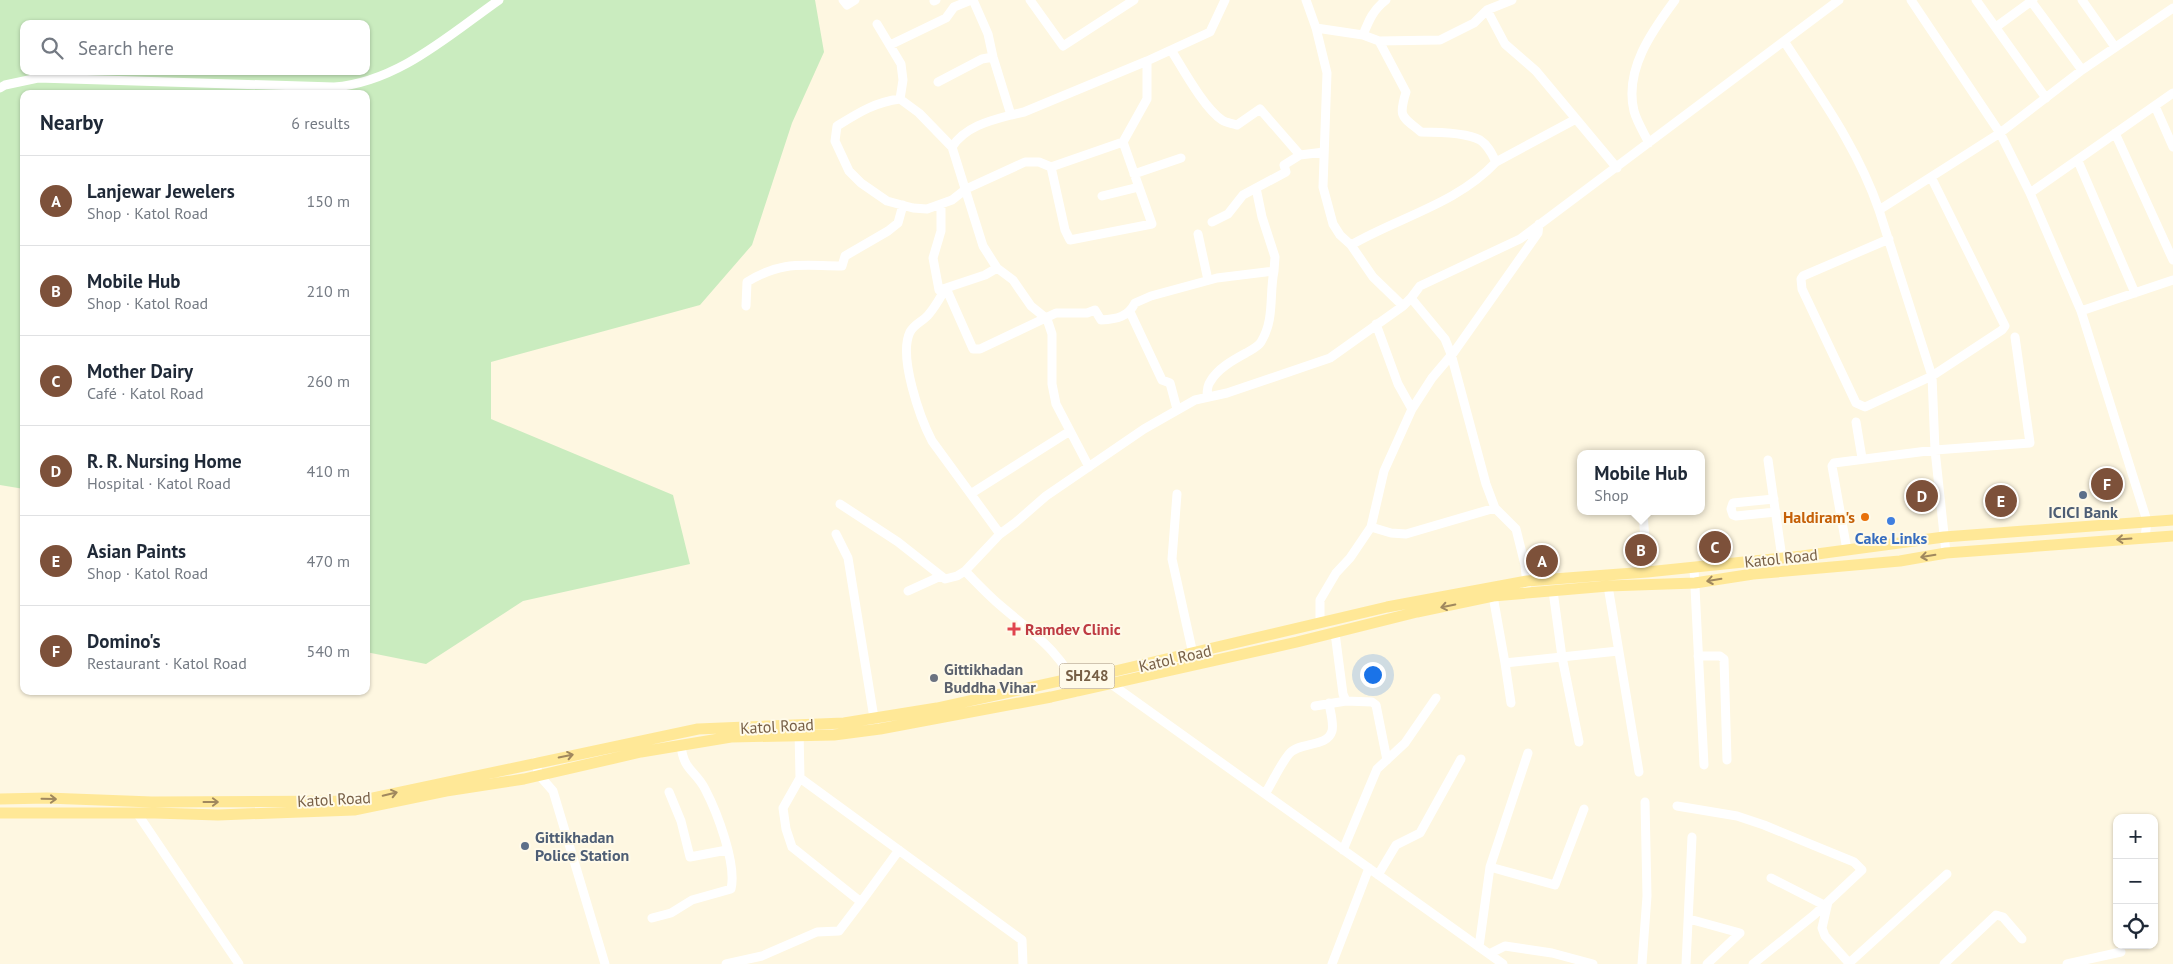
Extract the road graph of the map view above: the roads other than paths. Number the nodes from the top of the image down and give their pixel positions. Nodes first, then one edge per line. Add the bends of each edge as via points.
1 (499, 0) edge
2 (843, 0) edge
3 (855, 0) edge
4 (972, 0) edge
5 (1030, 0) edge
6 (1134, 0) edge
7 (1225, 0) edge
8 (1306, 0) edge
9 (1386, 0) edge
10 (1512, 0) edge
11 (1675, 0) edge
12 (1838, 0) edge
13 (1911, 0) edge
14 (1976, 0) edge
15 (2082, 0) edge
16 (2032, 1) edge
17 (952, 4) edge
18 (2173, 8) edge
19 (1487, 10) junction
20 (877, 24) dead end
21 (1996, 27) junction
22 (1316, 28) junction
23 (1363, 35) junction
24 (1379, 41) junction
25 (1784, 41) junction
26 (890, 45) junction
27 (2115, 47) junction
28 (1171, 50) junction
29 (993, 57) junction
30 (1148, 61) junction
31 (2082, 70) junction
32 (938, 82) dead end
33 (0, 88) edge
34 (2173, 93) edge
35 (2046, 98) junction
36 (900, 99) junction
37 (2155, 106) junction
38 (1011, 115) junction
39 (1576, 119) junction
40 (2115, 133) junction
41 (2000, 134) junction
42 (1123, 142) junction
43 (1649, 142) junction
44 (952, 147) junction
45 (2173, 147) edge
46 (1324, 152) junction
47 (1300, 155) junction
48 (1181, 158) dead end
49 (2078, 161) junction
50 (1496, 162) junction
51 (1051, 167) junction
52 (1617, 168) junction
53 (1134, 174) junction
54 (1931, 177) junction
55 (1139, 187) junction
56 (1256, 188) junction
57 (966, 189) junction
58 (2030, 193) junction
59 (1102, 196) dead end
60 (941, 204) junction
61 (904, 205) junction
62 (1879, 210) junction
63 (1212, 222) dead end
64 (1539, 224) junction
65 (1198, 234) dead end
66 (1889, 239) junction
67 (1351, 245) junction
68 (2173, 260) edge
69 (997, 268) junction
70 (1274, 271) junction
71 (1208, 280) junction
72 (2173, 280) edge
73 (946, 288) junction
74 (2135, 293) junction
75 (1411, 298) junction
76 (746, 306) dead end
77 (1403, 306) junction
78 (2081, 311) junction
79 (1130, 312) junction
80 (1047, 319) junction
81 (1376, 324) junction
82 (2015, 337) dead end
83 (1451, 354) junction
84 (1932, 376) junction
85 (1207, 397) junction
86 (1178, 409) junction
87 (1412, 409) junction
88 (1856, 422) dead end
89 (1070, 432) junction
90 (1935, 450) junction
91 (1862, 458) junction
92 (1768, 460) dead end
93 (1089, 468) junction
94 (972, 493) junction
95 (1177, 494) dead end
96 (1774, 499) junction
97 (840, 504) dead end
98 (1495, 508) junction
99 (1776, 512) junction
100 (1642, 515) edge
101 (2173, 520) edge
102 (2147, 521) junction
103 (1371, 527) junction
104 (836, 534) dead end
105 (1000, 534) junction
106 (2173, 536) edge
107 (1944, 538) junction
108 (2145, 538) junction
109 (1847, 550) junction
110 (1946, 554) junction
111 (1782, 558) junction
112 (1694, 568) junction
113 (965, 571) junction
114 (1647, 572) junction
115 (941, 576) junction
116 (1527, 582) junction
117 (1695, 583) junction
118 (1608, 586) junction
119 (908, 591) dead end
120 (1553, 591) junction
121 (1527, 594) junction
122 (1493, 596) junction
123 (1320, 622) junction
124 (1329, 634) junction
125 (1618, 651) junction
126 (1193, 654) junction
127 (1698, 656) junction
128 (1562, 657) junction
129 (1505, 663) junction
130 (1098, 675) junction
131 (1073, 678) junction
132 (1111, 684) junction
133 (1077, 692) junction
134 (1436, 698) dead end
135 (1346, 701) junction
136 (1511, 703) dead end
137 (1329, 704) junction
138 (1315, 706) dead end
139 (874, 718) junction
140 (799, 730) junction
141 (1579, 742) dead end
142 (681, 746) junction
143 (1528, 753) dead end
144 (1461, 759) dead end
145 (1387, 760) junction
146 (1727, 760) dead end
147 (535, 762) junction
148 (1704, 765) dead end
149 (1638, 772) dead end
150 (539, 775) junction
151 (800, 778) junction
152 (669, 792) dead end
153 (1265, 794) junction
154 (0, 799) edge
155 (1644, 802) dead end
156 (1677, 806) dead end
157 (1584, 809) dead end
158 (0, 813) edge
159 (137, 813) junction
160 (1692, 838) dead end
161 (727, 850) junction
162 (899, 850) junction
163 (1343, 850) junction
164 (1490, 867) junction
165 (1370, 868) junction
166 (1947, 874) dead end
167 (1378, 875) junction
168 (1772, 878) dead end
169 (861, 902) junction
170 (1826, 903) junction
171 (652, 918) dead end
172 (1689, 919) junction
173 (2022, 939) dead end
174 (1479, 947) junction
175 (2120, 952) dead end
176 (1489, 954) junction
177 (239, 964) edge
178 (605, 964) edge
179 (726, 964) edge
180 (1023, 964) edge
181 (1332, 964) edge
182 (1503, 964) edge
183 (1593, 964) edge
184 (1642, 964) edge
185 (1686, 964) edge
186 (1707, 964) edge
187 (1753, 964) edge
188 (1849, 964) edge
189 (1944, 964) edge
190 (2067, 964) edge

1 - 33 street via 403,66 354,85 38,78
2 - 3 street via 847,5
4 - 17 street
4 - 29 street via 988,34
5 - 6 street via 1063,46
7 - 28 street via 1210,32
8 - 22 street
9 - 23 street via 1370,16
10 - 19 street
11 - 43 street via 1650,35 1633,77 1634,111
12 - 25 street
13 - 41 street
14 - 21 street
15 - 27 street
16 - 21 street
16 - 31 street
17 - 26 street via 946,18
18 - 27 street
19 - 24 street via 1474,23 1440,40
19 - 39 street via 1505,44 1536,71
20 - 26 street
21 - 35 street
22 - 23 street
22 - 46 street via 1327,73
23 - 24 street
24 - 50 street via 1406,92 1401,108 1403,117 1421,132 1443,131 1479,140
25 - 43 street
25 - 62 street via 1856,154
26 - 36 street via 901,64 904,80
27 - 31 street
28 - 30 street
28 - 47 street via 1193,85 1224,122 1237,124 1260,109
29 - 32 street via 982,59
29 - 38 street
30 - 38 street
30 - 42 street via 1147,99
31 - 35 street
34 - 37 street
35 - 41 street
36 - 44 street via 919,113
36 - 61 street via 882,101 837,126 835,141 849,171 861,183 888,201
37 - 40 street
37 - 45 street
38 - 44 street via 972,128
39 - 50 street
39 - 52 street
40 - 49 street
40 - 68 street
41 - 54 street
41 - 58 street
42 - 51 street
42 - 53 street
43 - 52 street
44 - 57 street
46 - 47 street
46 - 67 street via 1323,187 1333,224
47 - 56 street via 1284,165 1286,172
48 - 53 street
49 - 58 street
49 - 74 street
50 - 67 street via 1465,190 1380,228
51 - 55 street via 1070,240 1152,224
51 - 57 street via 1025,162
52 - 64 street
53 - 55 street
54 - 62 street
54 - 84 street via 2005,326
55 - 59 street
56 - 63 street via 1243,194 1228,214
56 - 70 street via 1275,257
57 - 60 street via 960,196
57 - 69 street via 983,246
58 - 78 street
60 - 61 street via 927,209
60 - 73 street via 941,231 932,258 939,290
61 - 76 street via 898,223 845,256 842,266 782,266 747,282
62 - 66 street
64 - 75 street via 1520,239 1420,286
64 - 83 street via 1538,233
65 - 71 street
66 - 84 street
66 - 84 street via 1803,276 1800,283 1856,403 1865,407
67 - 77 street via 1373,277
69 - 73 street
69 - 80 street via 1014,280 1031,306
70 - 71 street
70 - 85 street via 1270,293 1271,317 1260,344 1219,372 1209,383
71 - 79 street via 1151,296 1135,303
72 - 74 street
73 - 80 street via 973,349 980,349
73 - 94 street via 928,315 910,332 906,364 925,428 966,490
74 - 78 street
75 - 77 street
75 - 83 street via 1445,339
77 - 81 street
78 - 102 street
79 - 80 street via 1107,320 1101,320 1094,310 1056,313
79 - 86 street via 1162,380 1170,382
80 - 89 street via 1052,334 1052,384 1056,404
81 - 85 street via 1330,358
81 - 87 street via 1398,384
82 - 90 street via 2030,443
83 - 87 street
83 - 98 street
84 - 90 street
85 - 86 street
86 - 93 street
87 - 103 street via 1384,471
88 - 91 street
89 - 93 street
89 - 94 street
90 - 91 street
90 - 107 street
91 - 109 street via 1832,466
92 - 96 street
93 - 105 street via 1046,496
94 - 105 street
95 - 126 street via 1172,558
96 - 99 street
96 - 99 street via 1733,503 1730,510 1736,516
97 - 115 street via 898,542
98 - 103 street via 1406,534
98 - 116 street via 1516,529
99 - 111 street
100 - 114 street
101 - 102 main road, Katol Road / SH248
102 - 107 main road, Katol Road / SH248
102 - 108 street
103 - 123 street via 1326,587 1320,600
104 - 139 street via 848,558
105 - 113 street
106 - 108 main road, Katol Road / SH248
107 - 109 main road, Katol Road / SH248
107 - 110 street
108 -> 110 main road, Katol Road / SH248
109 - 111 main road, Katol Road / SH248
110 -> 117 main road, Katol Road / SH248
111 - 112 main road, Katol Road / SH248
112 - 114 main road, Katol Road / SH248
112 - 117 street
113 - 115 street via 945,579
113 - 131 street via 1037,636 1064,663
114 - 116 main road, Katol Road / SH248
115 - 119 street
116 - 121 street
116 - 123 main road, Katol Road / SH248
117 - 118 main road, Katol Road / SH248
117 - 127 street
118 - 120 main road, Katol Road / SH248
118 - 125 street
120 - 121 main road, Katol Road / SH248
120 - 128 street
121 - 122 main road, Katol Road / SH248
122 -> 124 main road, Katol Road / SH248
122 - 129 street
123 - 124 main road
123 - 126 main road, Katol Road / SH248
124 - 132 main road, Katol Road / SH248
124 - 135 street
125 - 128 street
125 - 149 street
126 - 130 main road, Katol Road / SH248
127 - 146 street via 1720,656 1724,659
127 - 148 street
128 - 129 street
128 - 141 street
129 - 136 street
130 - 131 main road, Katol Road / SH248
130 - 132 street
131 - 133 street
131 - 139 main road, Katol Road / SH248 via 937,708
132 - 133 main road, Katol Road / SH248
132 - 153 street
133 - 140 main road, Katol Road / SH248 via 880,729 834,735
134 - 145 street via 1405,743
135 - 137 street
135 - 145 street via 1376,705
137 - 138 street
137 - 153 street via 1333,729 1329,737 1289,753
139 - 140 main road, Katol Road / SH248
140 - 142 main road, Katol Road / SH248
147 -> 140 main road, Katol Road / SH248 via 698,729
140 - 151 street
142 - 150 main road, Katol Road / SH248
142 - 161 street via 683,760 704,787 721,826
143 - 164 street
144 - 167 street via 1420,833 1396,845
145 - 163 street via 1377,769
147 - 150 street
154 -> 147 main road, Katol Road / SH248 via 358,801
150 - 159 main road, Katol Road / SH248 via 446,790 354,810 218,815
150 - 178 street via 553,791
151 - 162 street
151 - 169 street via 783,808 792,847
152 - 161 street via 690,856
153 - 163 street
155 - 184 street via 1647,896
156 - 170 street via 1736,816 1854,862 1862,870
157 - 164 street via 1555,885
158 - 159 main road, Katol Road / SH248
159 - 177 street
160 - 172 street
161 - 171 street via 734,878 731,888 692,900 671,913
162 - 169 street
162 - 180 street via 1022,940
163 - 165 street
164 - 174 street
165 - 167 street
165 - 181 street
166 - 188 street
167 - 174 street
168 - 170 street
169 - 179 street via 839,931 817,932 762,956
170 - 187 street
170 - 188 street via 1822,928 1825,936
172 - 185 street
172 - 186 street via 1740,933
173 - 189 street via 2003,917 1996,915
174 - 176 street
175 - 190 street
176 - 182 street
176 - 183 street via 1506,946

